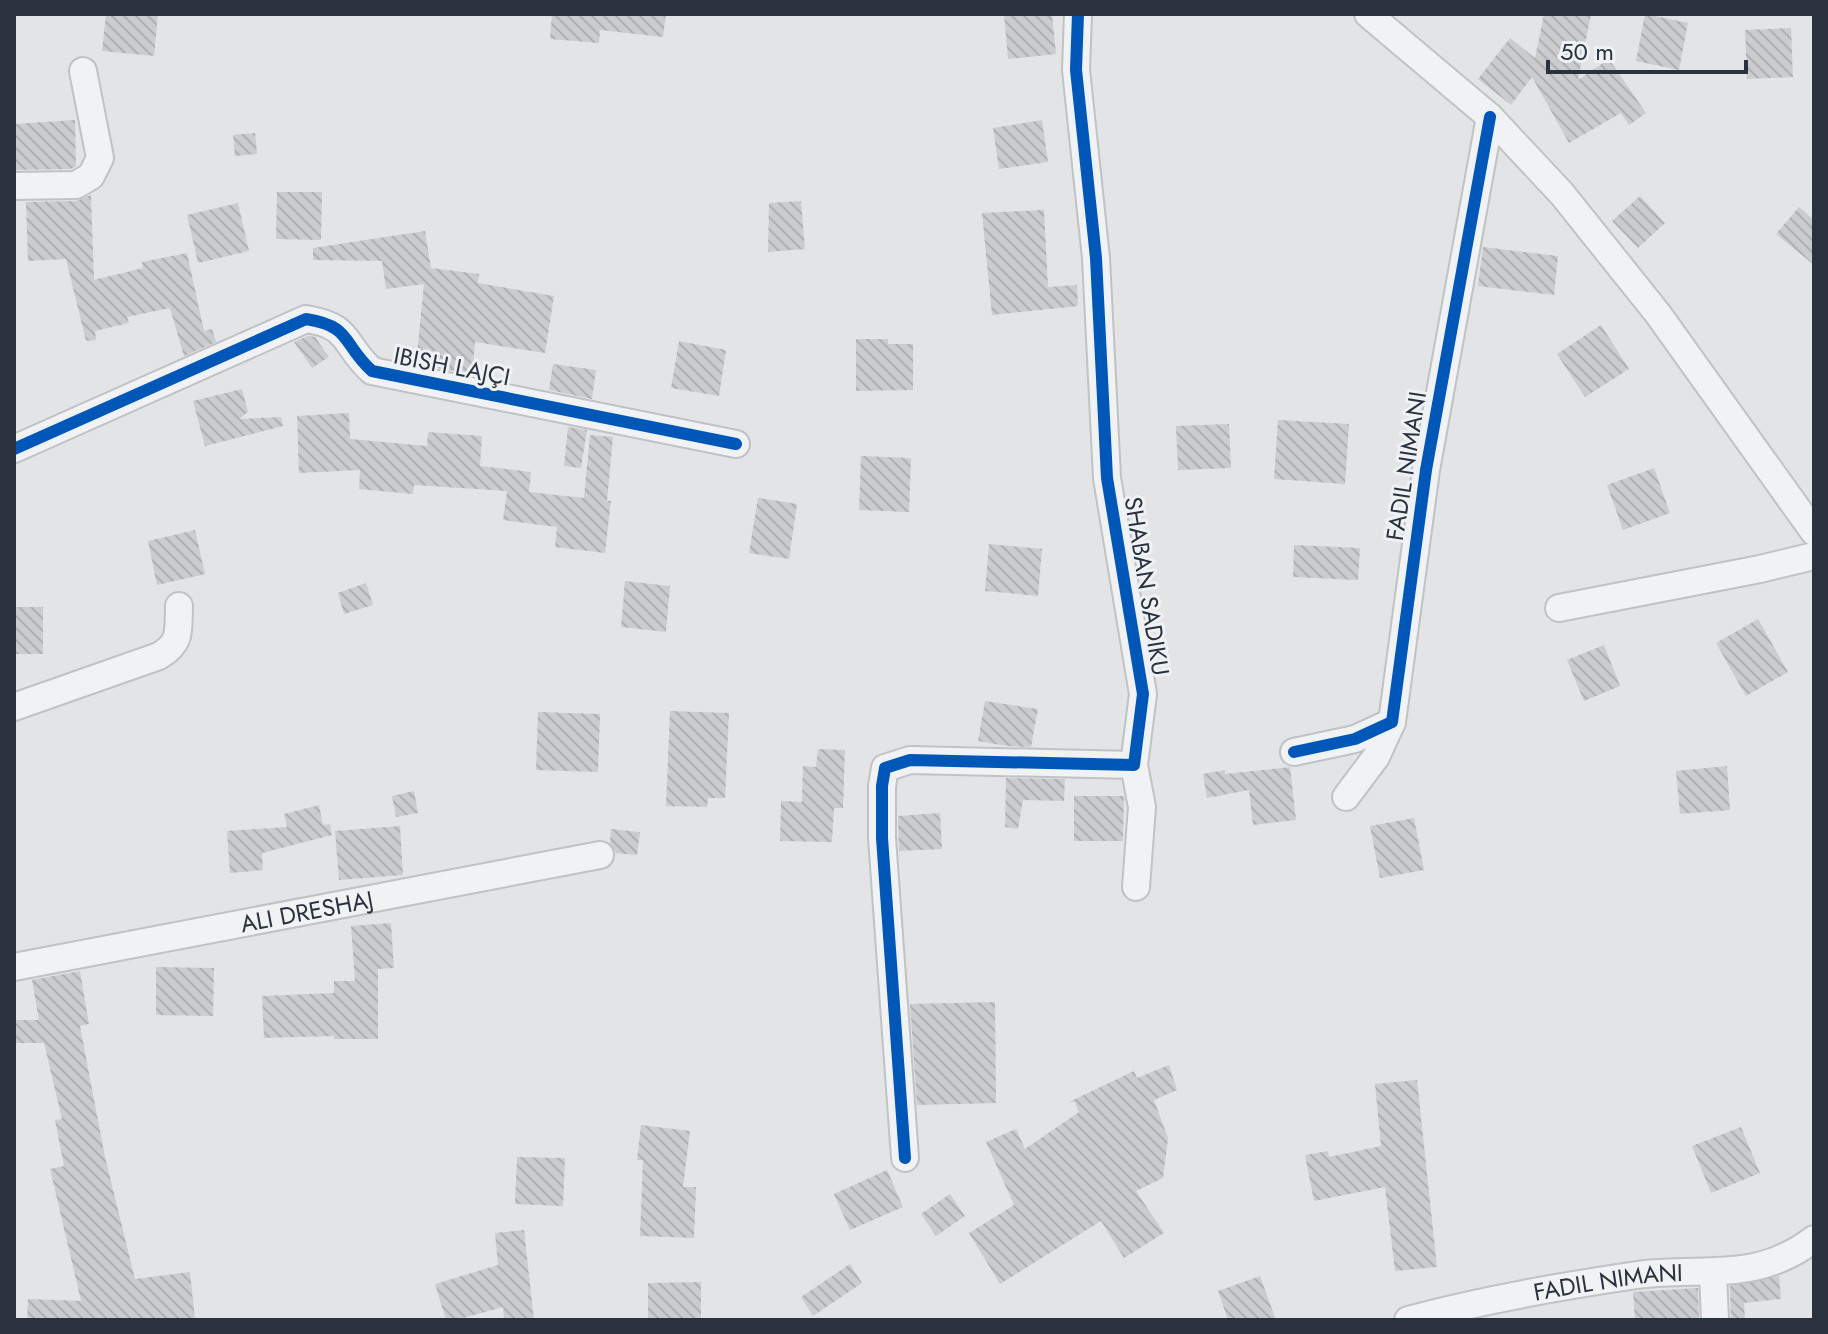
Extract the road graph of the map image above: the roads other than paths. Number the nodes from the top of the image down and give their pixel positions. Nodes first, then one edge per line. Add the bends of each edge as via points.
1 (1078, 14) edge
2 (1368, 14) edge
3 (83, 71) dead end
4 (1490, 117) junction
5 (14, 186) edge
6 (736, 444) dead end
7 (14, 449) edge
8 (1814, 532) edge
9 (1814, 556) edge
10 (179, 606) dead end
11 (1559, 608) dead end
12 (14, 707) edge
13 (1392, 722) junction
14 (1294, 752) dead end
15 (1134, 765) junction
16 (1346, 797) dead end
17 (600, 855) dead end
18 (1136, 887) dead end
19 (14, 967) edge
20 (905, 1158) dead end
21 (1814, 1239) edge
22 (1713, 1273) junction
23 (1509, 1309) edge
24 (1408, 1320) edge
25 (1715, 1320) edge

1 - 15 street, SHABAN SADIKU via 1076,70 1096,258 1107,478 1143,694
2 - 4 street
3 - 5 street via 100,158 91,176 76,185
4 - 8 street via 1562,194 1658,314
4 - 13 street, FADIL NIMANI via 1426,470
6 - 7 street, IBISH LAJÇI via 372,371 343,332 306,319
9 - 11 street
10 - 12 street via 178,636 159,656
13 - 14 street via 1355,739
13 - 16 street, FADIL NIMANI via 1376,757
15 - 18 street, SHABAN SADIKU via 1142,807
15 - 20 street via 910,760 885,768 882,838
17 - 19 street, ALI DRESHAJ
21 - 22 street, FADIL NIMANI via 1793,1255 1763,1266
22 - 23 street, FADIL NIMANI via 1644,1274 1580,1283
22 - 25 street, FADIL NIMANI
23 - 24 street, FADIL NIMANI

